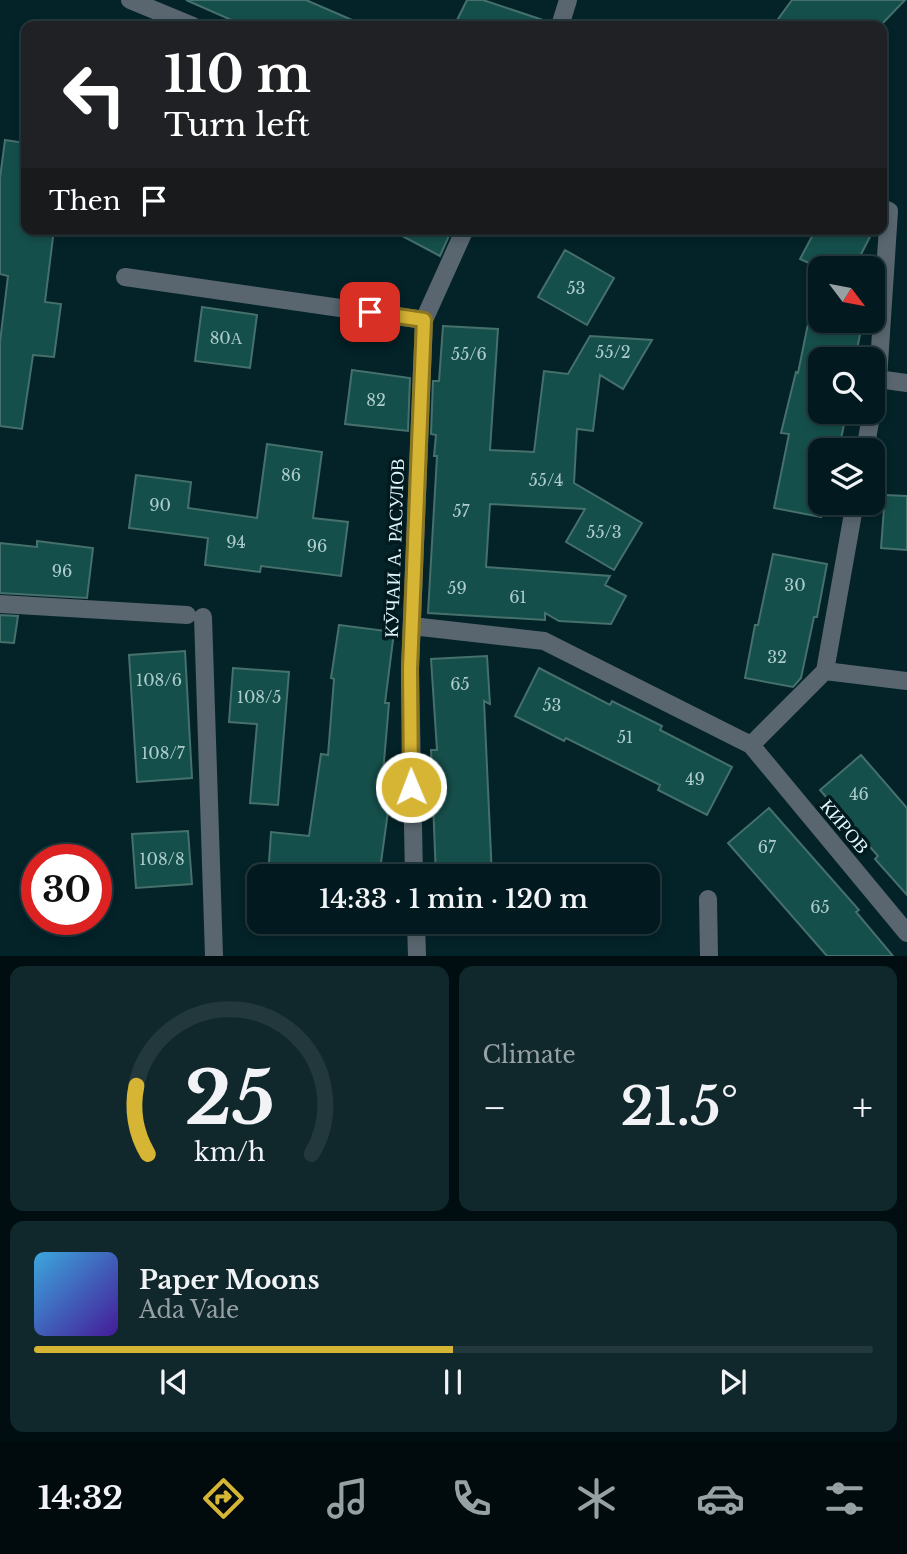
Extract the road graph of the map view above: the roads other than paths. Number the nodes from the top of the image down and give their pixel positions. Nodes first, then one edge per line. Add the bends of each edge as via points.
1 (130, 0) edge
2 (568, 0) edge
3 (181, 21) edge
4 (562, 21) edge
5 (887, 210) edge
6 (462, 235) edge
7 (125, 277) dead end
8 (424, 320) junction
9 (880, 347) edge
10 (885, 380) edge
11 (907, 383) edge
12 (853, 515) edge
13 (0, 604) edge
14 (412, 626) junction
15 (825, 671) junction
16 (907, 681) edge
17 (751, 746) junction
18 (414, 864) edge
19 (708, 900) dead end
20 (907, 933) edge
21 (416, 934) edge
22 (214, 956) edge
23 (417, 956) edge
24 (709, 956) edge

1 - 3 street
2 - 4 street
5 - 9 street
6 - 8 street, КӮЧАИ А. РАСУЛОВ
7 - 8 street
8 - 14 street, КӮЧАИ А. РАСУЛОВ
10 - 11 street
12 - 15 street
13 - 22 street via 195,616
14 - 17 street via 544,641
14 - 18 street, КӮЧАИ А. РАСУЛОВ
15 - 16 street
15 - 17 street
17 - 20 street, КИРОВ
19 - 24 street
21 - 23 street

